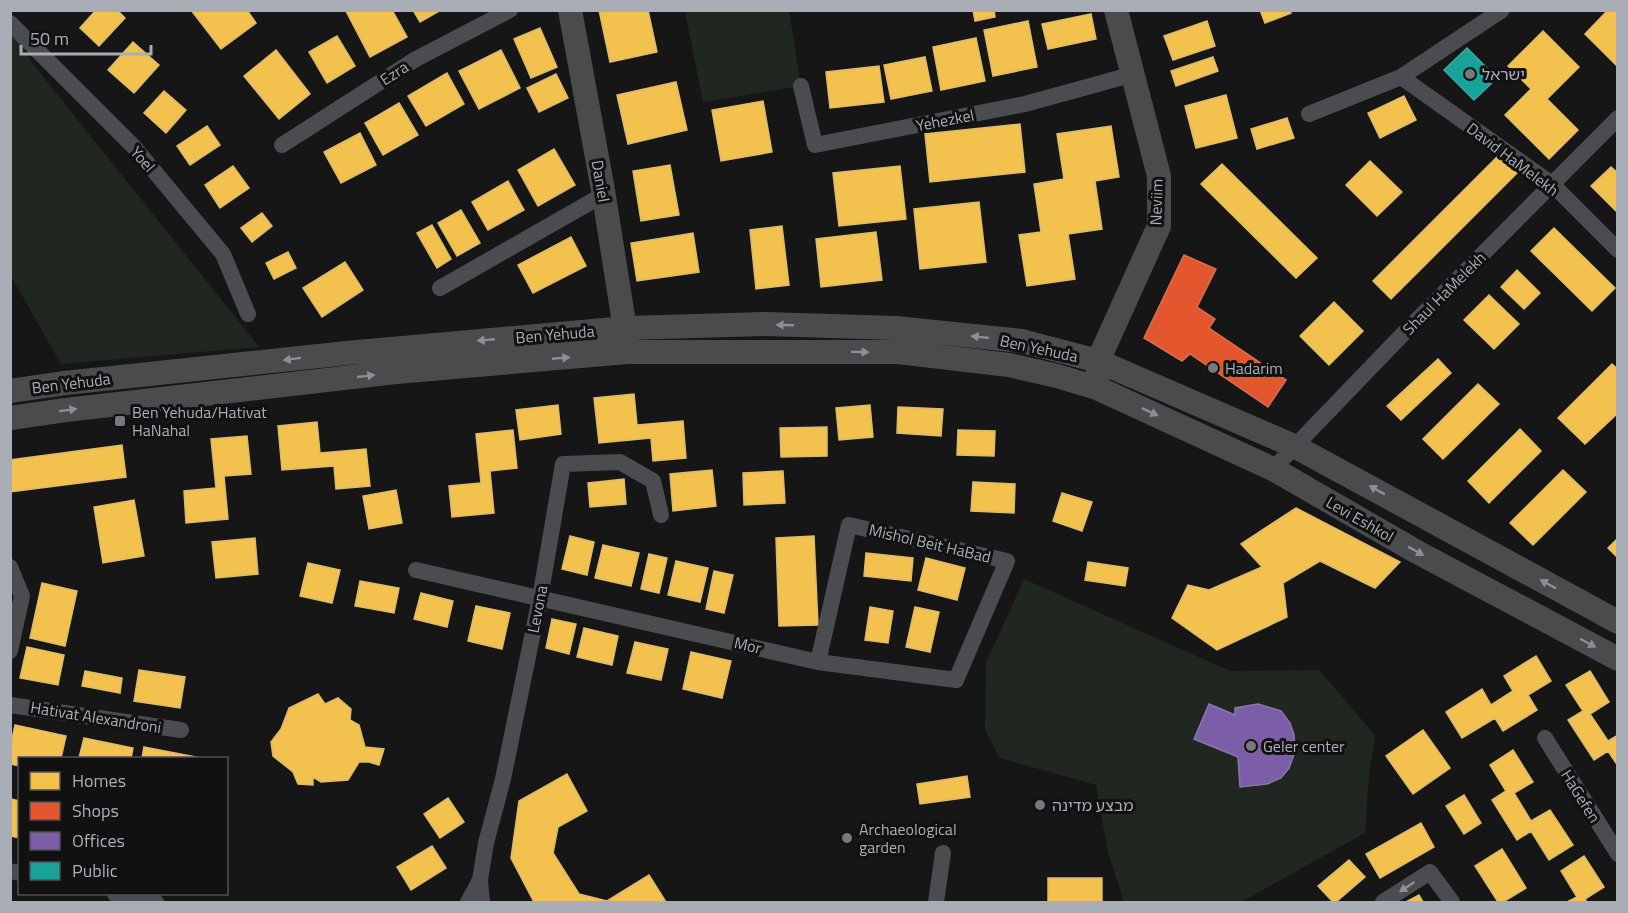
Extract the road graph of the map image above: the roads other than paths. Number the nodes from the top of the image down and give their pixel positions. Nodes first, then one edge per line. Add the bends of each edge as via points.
1 (510, 10) edge
2 (570, 10) edge
3 (1116, 10) edge
4 (1502, 10) edge
5 (10, 23) edge
6 (1134, 74) junction
7 (1401, 77) junction
8 (801, 86) dead end
9 (1309, 114) dead end
10 (1617, 118) edge
11 (282, 145) dead end
12 (1552, 184) junction
13 (603, 195) junction
14 (1617, 250) edge
15 (440, 288) dead end
16 (248, 315) dead end
17 (627, 340) junction
18 (1098, 361) junction
19 (1097, 388) junction
20 (10, 391) edge
21 (10, 418) edge
22 (1294, 446) junction
23 (1273, 469) junction
24 (661, 515) dead end
25 (1007, 561) joint
26 (10, 567) edge
27 (416, 570) dead end
28 (540, 598) junction
29 (1617, 622) edge
30 (10, 651) edge
31 (1617, 659) edge
32 (818, 662) junction
33 (10, 705) edge
34 (181, 730) dead end
35 (1545, 738) dead end
36 (943, 853) dead end
37 (1617, 854) edge
38 (480, 880) junction
39 (120, 895) edge
40 (156, 903) edge
41 (468, 903) edge
42 (482, 903) edge
43 (936, 903) edge
44 (1383, 903) edge
45 (1452, 903) edge

1 - 11 street, Ezra via 416,59
2 - 13 street, Daniel
3 - 6 street, Neviim
4 - 7 street
5 - 16 street, Yoel via 135,148 223,254
6 - 8 street, Yehezkel via 1025,104 815,145
6 - 18 street, Neviim via 1159,176 1159,226
7 - 9 street
7 - 12 street, David HaMelekh
10 - 12 street, Shaul HaMelekh
12 - 14 street, David HaMelekh
12 - 22 street, Shaul HaMelekh
13 - 15 street
13 - 17 street, Daniel
18 -> 17 street, Ben Yehuda via 1022,341 896,328 765,324
17 -> 19 street, Ben Yehuda via 898,352 1009,365
17 -> 20 street, Ben Yehuda via 347,353
21 -> 17 street, Ben Yehuda via 385,374
18 - 19 street, Neviim
18 - 22 street, Levi Eshkol
19 -> 23 street, Levi Eshkol
22 - 23 street, Shaul HaMelekh
29 -> 22 street, Levi Eshkol
23 -> 31 street, Levi Eshkol via 1417,552
24 - 28 street, Levona via 653,481 620,462 563,464
25 - 32 street, Mor via 956,680
25 - 32 street, Mishol Beit HaBad via 849,525
26 - 30 street via 22,596
27 - 28 street, Mor
28 - 32 street, Mor
28 - 38 street, Levona
33 - 34 street, Hativat Alexandroni
35 - 37 street, HaGefen
36 - 43 street
38 - 41 street, Levona
38 - 42 street, Levona
39 - 40 street
45 -> 44 street via 1430,872

